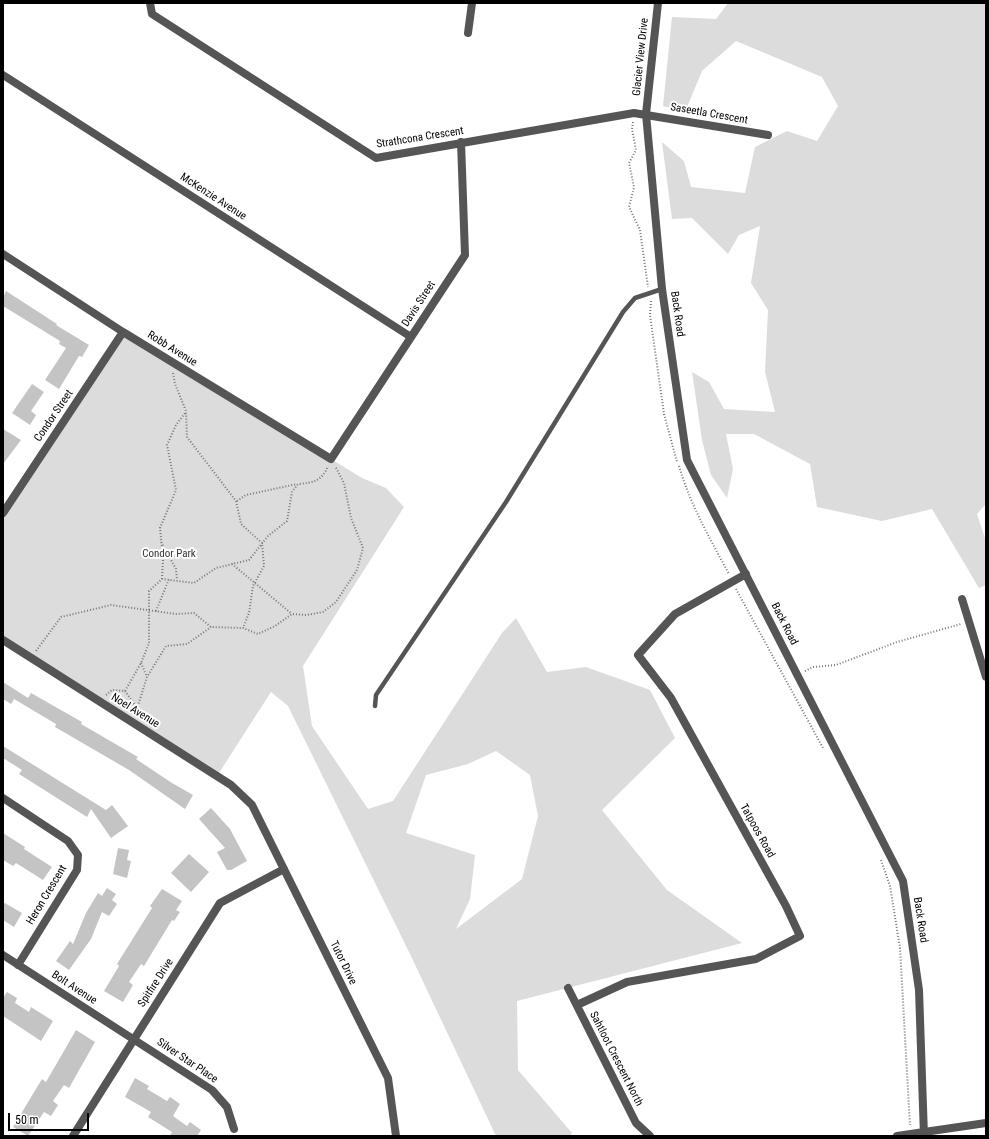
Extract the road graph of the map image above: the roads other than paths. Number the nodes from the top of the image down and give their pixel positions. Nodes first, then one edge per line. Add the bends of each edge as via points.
1 (150, 3) edge
2 (472, 3) edge
3 (658, 3) edge
4 (468, 33) dead end
5 (3, 75) edge
6 (646, 114) junction
7 (768, 135) dead end
8 (461, 142) junction
9 (3, 254) edge
10 (662, 289) junction
11 (123, 332) junction
12 (411, 337) junction
13 (331, 459) joint
14 (3, 512) edge
15 (746, 574) junction
16 (962, 599) dead end
17 (3, 640) edge
18 (986, 677) edge
19 (375, 706) dead end
20 (3, 798) edge
21 (252, 805) joint
22 (284, 869) junction
23 (3, 955) edge
24 (18, 964) junction
25 (568, 988) dead end
26 (576, 1005) junction
27 (133, 1039) junction
28 (986, 1123) edge
29 (234, 1128) dead end
30 (924, 1134) edge
31 (73, 1136) edge
32 (396, 1136) edge
33 (650, 1136) edge
34 (897, 1136) edge

1 - 8 street, Strathcona Crescent via 152,14 376,158
2 - 4 street
3 - 6 street, Glacier View Drive
5 - 12 street, McKenzie Avenue
6 - 7 street, Saseetla Crescent
6 - 8 street, Strathcona Crescent via 634,113
6 - 10 street, Back Road
8 - 12 street, Davis Street via 465,255
9 - 11 street, Robb Avenue
10 - 15 street, Back Road via 687,460
10 - 19 lane via 635,298 623,312 506,502 376,695
11 - 13 street, Robb Avenue
11 - 14 street, Condor Street
12 - 13 street, Davis Street
15 - 26 street, Tatpoos Road via 675,614 638,655 671,698 800,936 756,959 627,982
15 - 30 street, Back Road via 903,881 919,990
16 - 18 street
17 - 21 street, Noel Avenue via 232,785
20 - 24 street, Heron Crescent via 68,841 78,854 77,870
21 - 22 street, Tutor Drive
22 - 27 street, Spitfire Drive via 220,903
22 - 32 street, Tutor Drive via 388,1078
23 - 24 street, Bolt Avenue
24 - 27 street, Bolt Avenue
25 - 26 street, Sahtloot Crescent North
26 - 33 street, Sahtloot Crescent North via 636,1123
27 - 29 street, Silver Star Place via 212,1090 227,1107
27 - 31 street, Spitfire Drive
28 - 30 street
30 - 34 street

